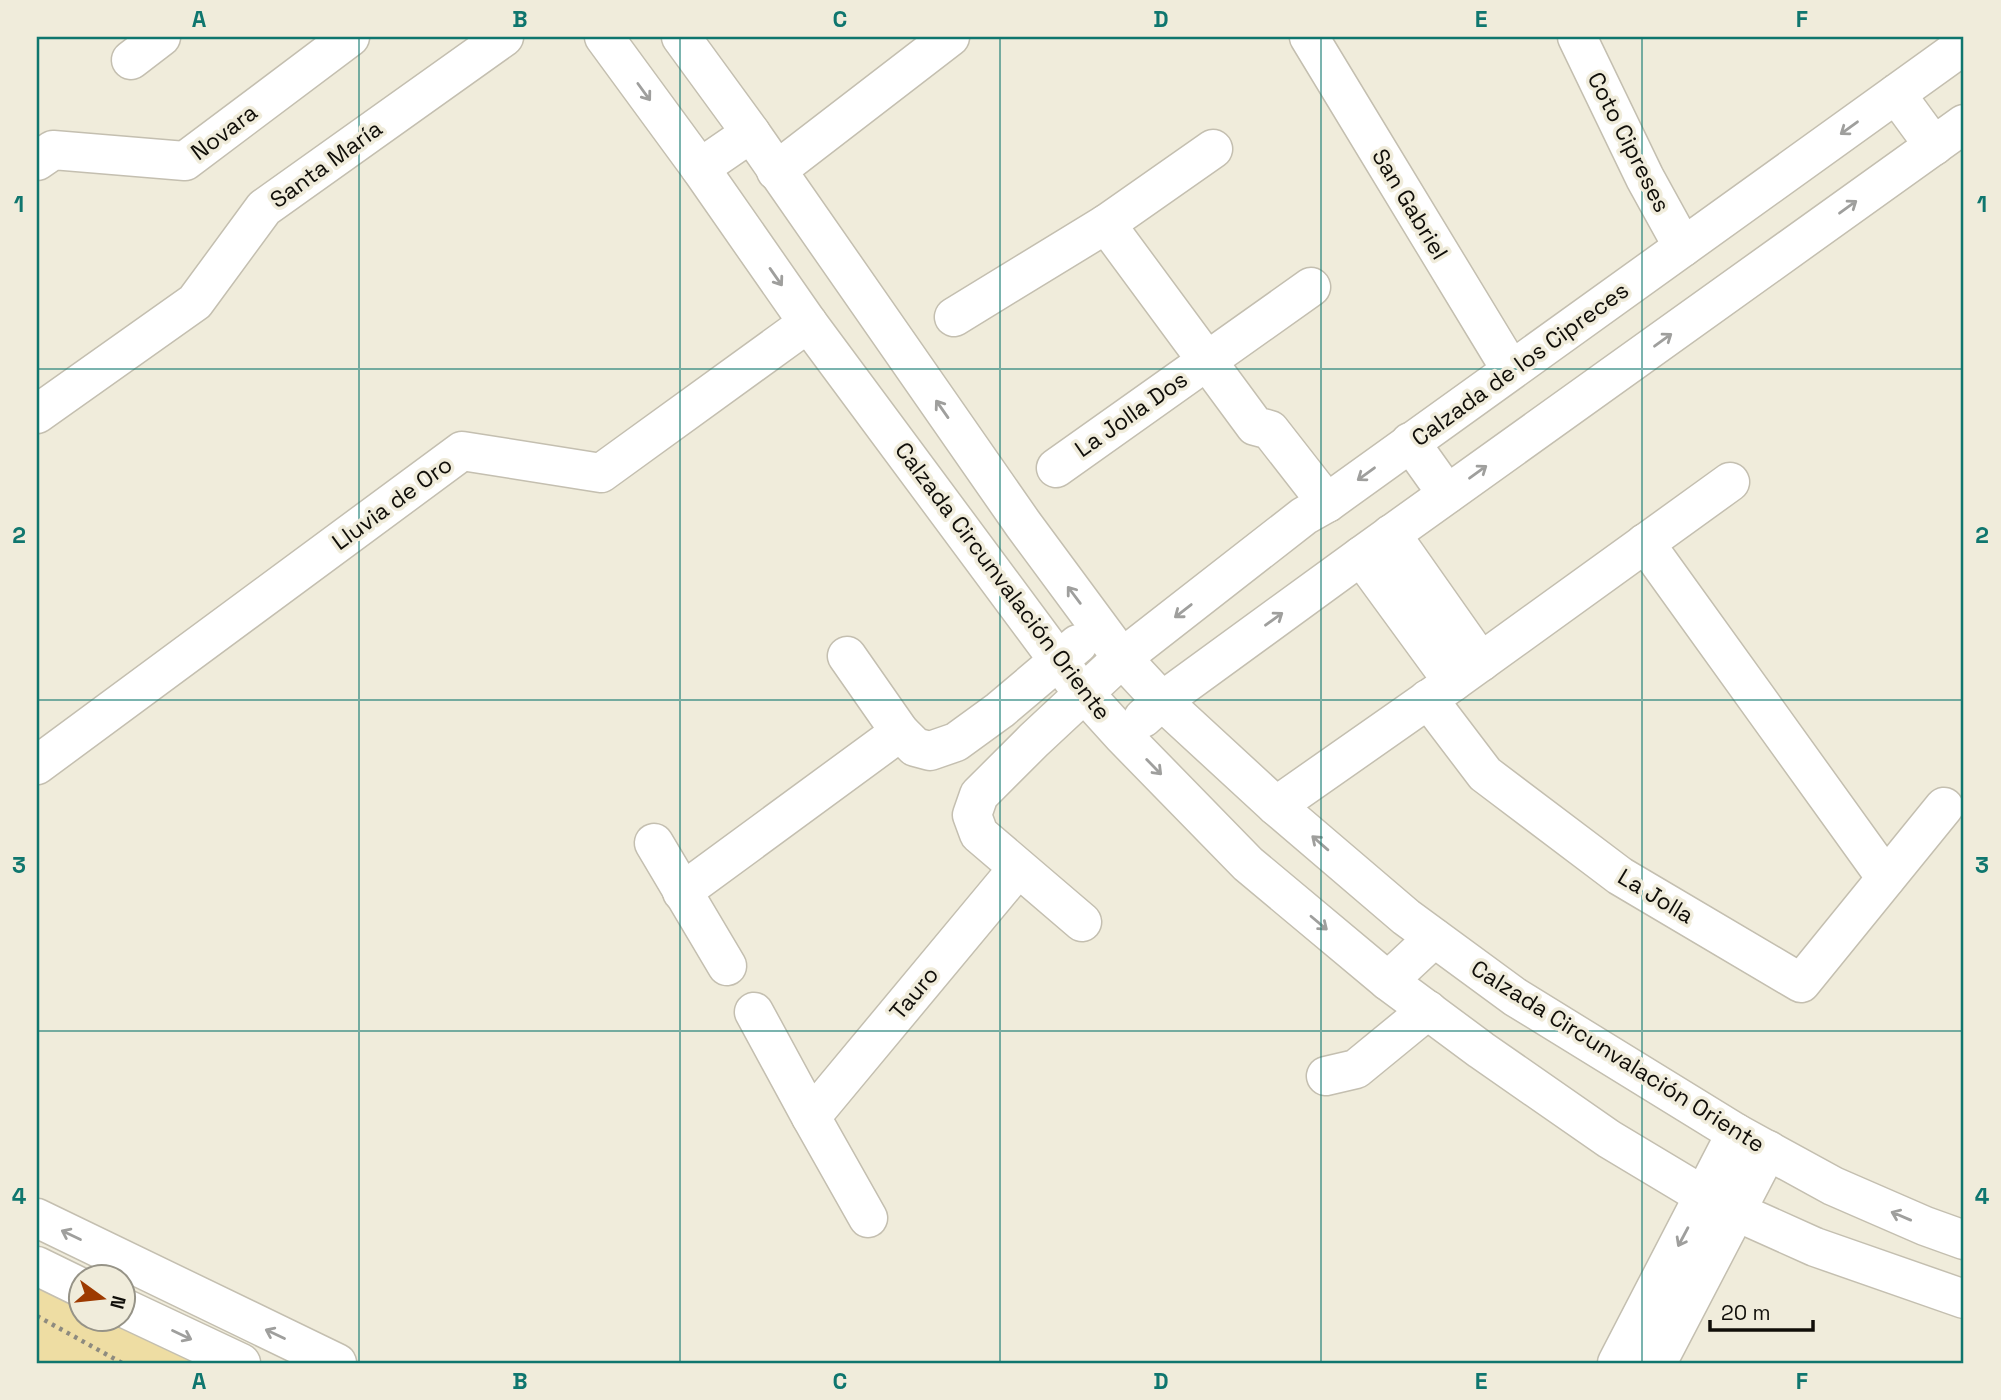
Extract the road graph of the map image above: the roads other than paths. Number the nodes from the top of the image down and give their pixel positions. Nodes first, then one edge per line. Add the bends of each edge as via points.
1 (161, 37) edge
2 (350, 37) edge
3 (504, 37) edge
4 (604, 37) edge
5 (681, 37) edge
6 (950, 37) edge
7 (1310, 37) edge
8 (1577, 37) edge
9 (1964, 45) edge
10 (131, 60) dead end
11 (1896, 94) junction
12 (751, 134) junction
13 (1949, 135) edge
14 (1213, 149) dead end
15 (37, 160) edge
16 (700, 168) junction
17 (776, 171) junction
18 (1106, 225) junction
19 (1683, 247) junction
20 (1311, 287) dead end
21 (954, 317) dead end
22 (808, 323) junction
23 (1206, 361) junction
24 (1511, 370) junction
25 (37, 414) edge
26 (1410, 442) junction
27 (1056, 468) dead end
28 (1730, 482) dead end
29 (1447, 494) junction
30 (1316, 509) junction
31 (1023, 524) junction
32 (1645, 543) junction
33 (1376, 545) junction
34 (982, 558) junction
35 (1099, 627) junction
36 (847, 656) dead end
37 (1122, 658) junction
38 (1058, 660) junction
39 (1454, 681) junction
40 (1084, 694) junction
41 (1162, 701) junction
42 (900, 732) junction
43 (1123, 736) junction
44 (37, 765) edge
45 (1276, 806) junction
46 (1944, 807) dead end
47 (654, 843) dead end
48 (1018, 868) junction
49 (1886, 878) junction
50 (682, 892) junction
51 (1082, 922) dead end
52 (1420, 927) junction
53 (1349, 948) junction
54 (727, 966) dead end
55 (1388, 981) junction
56 (1428, 1010) junction
57 (754, 1012) dead end
58 (1326, 1076) dead end
59 (811, 1117) junction
60 (1752, 1142) junction
61 (1720, 1204) junction
62 (37, 1218) edge
63 (868, 1218) dead end
64 (1964, 1240) edge
65 (37, 1266) edge
66 (66, 1280) edge
67 (1964, 1299) edge
68 (136, 1314) edge
69 (241, 1363) edge
70 (337, 1363) edge
71 (1617, 1363) edge
72 (1657, 1363) edge

1 - 10 street
2 - 15 street, Novara via 185,161 52,150
3 - 25 street, Santa María via 264,208 195,302
4 -> 16 street, Calzada Circunvalación Oriente
5 - 12 street, Calzada Circunvalación Oriente
6 - 17 street
7 - 24 street, San Gabriel
8 - 19 street, Coto Cipreses
9 - 11 street, Calzada de los Cipreces
11 - 13 street
11 -> 19 street, Calzada de los Cipreces
12 - 16 street
12 - 17 street, Calzada Circunvalación Oriente
29 -> 13 street
14 - 18 street
16 -> 22 street, Calzada Circunvalación Oriente
31 -> 17 street, Calzada Circunvalación Oriente
18 - 21 street
18 - 23 street, La Jolla Dos
19 - 24 street, Calzada de los Cipreces
20 - 23 street, La Jolla Dos
22 - 34 street, Calzada Circunvalación Oriente
22 - 44 street, Lluvia de Oro via 601,473 462,451
23 - 27 street, La Jolla Dos
23 - 30 street, La Jolla Dos via 1255,426 1270,430
24 - 26 street, Calzada de los Cipreces
26 - 29 street
26 -> 30 street, Calzada de los Cipreces
28 - 32 street
29 - 33 street
30 -> 37 street, Calzada de los Cipreces
31 - 34 street
35 -> 31 street, Calzada Circunvalación Oriente
32 - 39 street
32 - 49 street
33 - 39 street, La Jolla
41 -> 33 street
34 - 38 street, Calzada Circunvalación Oriente
35 - 37 street, Calzada Circunvalación Oriente
35 - 38 street
36 - 42 street
37 - 40 street, Calzada de los Cipreces
37 - 41 street, Calzada Circunvalación Oriente
38 - 40 street, Calzada Circunvalación Oriente
38 - 42 street via 956,742 930,751 915,747
39 - 45 street
39 - 49 street, La Jolla via 1486,774 1620,876 1801,983
40 - 43 street, Calzada Circunvalación Oriente
40 - 48 street via 979,795 972,815 979,834
41 - 43 street
41 - 45 street, Calzada Circunvalación Oriente
42 - 50 street
43 -> 53 street, Calzada Circunvalación Oriente via 1248,864
52 -> 45 street, Calzada Circunvalación Oriente
46 - 49 street, La Jolla
47 - 50 street
48 - 51 street
48 - 59 street, Tauro
50 - 54 street
52 - 53 street
52 - 55 street
52 - 60 street, Calzada Circunvalación Oriente via 1515,997
53 - 55 street, Calzada Circunvalación Oriente
55 - 56 street, Calzada Circunvalación Oriente
56 - 58 street via 1356,1069
56 - 61 street, Calzada Circunvalación Oriente via 1609,1139
57 - 59 street
59 - 63 street
60 - 61 street
64 -> 60 street, Calzada Circunvalación Oriente via 1833,1186
61 - 67 street, Calzada Circunvalación Oriente via 1815,1247
61 -> 71 street
61 - 72 street
70 -> 62 street
65 - 66 street
68 -> 69 street

